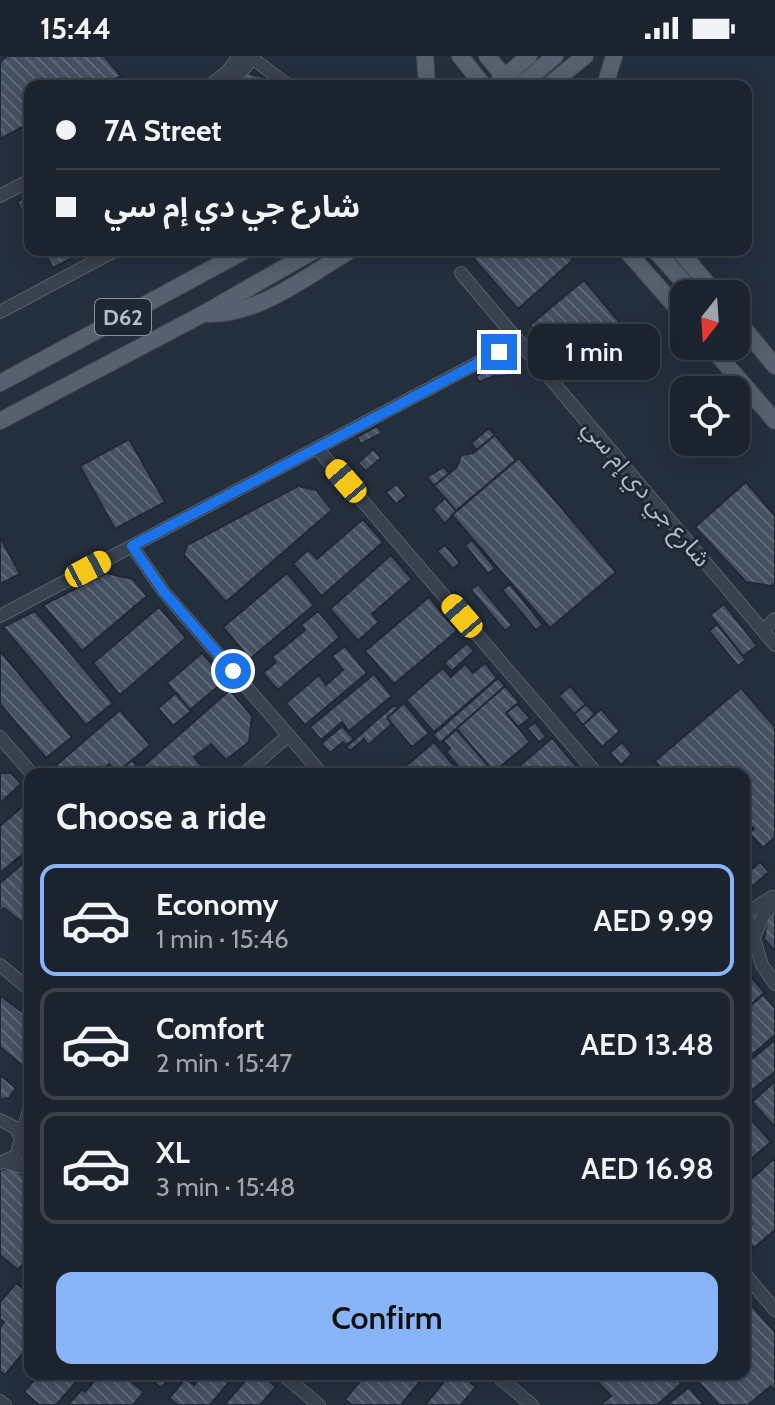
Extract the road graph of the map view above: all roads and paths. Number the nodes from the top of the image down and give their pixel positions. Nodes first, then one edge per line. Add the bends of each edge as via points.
1 (425, 56) edge
2 (460, 56) edge
3 (487, 56) edge
4 (555, 56) edge
5 (585, 56) edge
6 (614, 56) edge
7 (248, 57) edge
8 (525, 71) edge
9 (216, 80) edge
10 (281, 80) edge
11 (427, 80) edge
12 (479, 80) edge
13 (501, 80) edge
14 (555, 80) edge
15 (607, 80) edge
16 (24, 183) edge
17 (0, 196) edge
18 (105, 256) edge
19 (235, 256) edge
20 (304, 256) edge
21 (341, 256) edge
22 (631, 256) edge
23 (660, 256) edge
24 (684, 256) edge
25 (461, 273) dead end
26 (682, 280) edge
27 (704, 280) edge
28 (670, 300) edge
29 (0, 312) edge
30 (203, 314) junction
31 (750, 336) edge
32 (519, 341) junction
33 (750, 344) edge
34 (763, 352) junction
35 (722, 360) edge
36 (775, 366) edge
37 (0, 383) edge
38 (0, 421) edge
39 (775, 421) edge
40 (317, 448) junction
41 (132, 546) junction
42 (0, 616) edge
43 (775, 619) edge
44 (763, 630) junction
45 (775, 645) edge
46 (289, 735) junction
47 (0, 738) edge
48 (27, 768) edge
49 (251, 768) edge
50 (317, 768) edge
51 (592, 768) edge
52 (775, 895) edge
53 (775, 903) edge
54 (750, 911) edge
55 (750, 922) edge
56 (754, 937) junction
57 (750, 943) edge
58 (750, 964) edge
59 (0, 965) edge
60 (766, 973) junction
61 (775, 984) edge
62 (24, 985) edge
63 (24, 1108) edge
64 (0, 1120) edge
65 (24, 1130) edge
66 (21, 1142) junction
67 (24, 1148) edge
68 (2, 1163) edge
69 (24, 1168) edge
70 (750, 1280) edge
71 (775, 1310) edge
72 (289, 1380) edge
73 (502, 1380) edge
74 (319, 1405) edge
75 (532, 1405) edge

1 - 11 main road
2 - 12 main road
3 - 13 main road
4 - 8 main road
5 - 14 main road
6 - 15 main road
7 - 9 street
7 - 10 street
16 - 17 street
18 - 29 street
19 - 37 main road, D62
20 - 30 main road, D62
21 - 30 main road via 255,305
22 - 28 main road
23 - 26 main road
24 - 27 main road
25 - 32 street, شارع جي دي إم سي
30 - 38 main road, D62
31 - 34 main road
32 - 40 street
32 - 44 street, شارع جي دي إم سي
33 - 34 main road
34 - 36 main road
35 - 39 main road
40 - 41 street
40 - 51 street
41 - 42 street
41 - 46 street via 164,592
43 - 44 street
44 - 45 street, شارع جي دي إم سي
46 - 49 street
46 - 50 street
47 - 48 street
52 - 54 street
53 - 56 street
55 - 56 street
56 - 57 street
56 - 60 street
58 - 60 street
59 - 62 street
60 - 61 street
63 - 64 street
64 - 66 street via 16,1128
65 - 66 street
66 - 67 street
66 - 68 street via 16,1156
68 - 69 street
70 - 71 street
72 - 74 street
73 - 75 street

